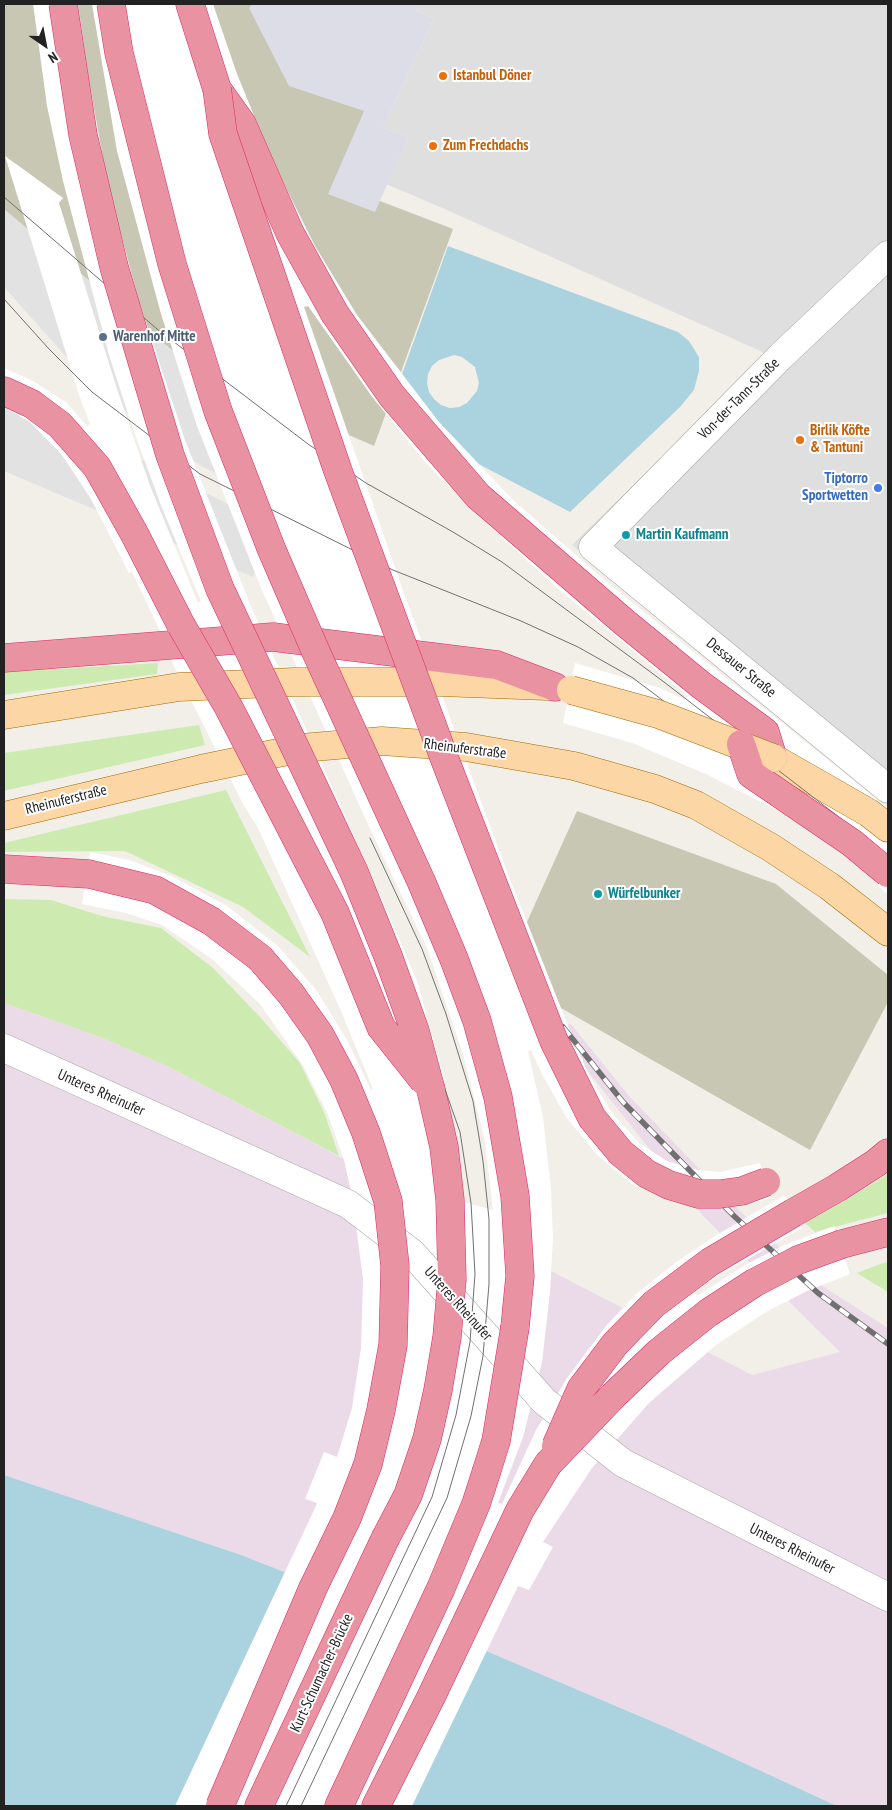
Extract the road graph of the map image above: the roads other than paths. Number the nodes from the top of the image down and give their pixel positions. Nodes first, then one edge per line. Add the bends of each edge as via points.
1 (63, 4) edge
2 (111, 4) edge
3 (190, 4) edge
4 (218, 90) junction
5 (888, 255) edge
6 (4, 391) edge
7 (593, 547) joint
8 (4, 658) edge
9 (563, 688) junction
10 (4, 715) edge
11 (741, 744) junction
12 (773, 758) junction
13 (888, 789) edge
14 (4, 816) edge
15 (888, 828) edge
16 (4, 869) edge
17 (888, 873) edge
18 (888, 932) edge
19 (4, 1048) edge
20 (431, 1090) junction
21 (888, 1153) edge
22 (766, 1182) dead end
23 (888, 1232) edge
24 (548, 1464) junction
25 (888, 1597) edge
26 (220, 1806) edge
27 (258, 1806) edge
28 (339, 1806) edge
29 (376, 1806) edge

1 - 20 highway, Kurt-Schumacher-Brücke, bridge via 83,135 112,258 170,455 220,589 354,872 415,1031
2 - 28 highway, bridge via 119,53 172,264 218,411 320,661 454,958 477,1021 498,1097 515,1196 520,1276 508,1378 491,1457 476,1504 441,1588
3 - 4 highway
4 - 12 highway via 242,124 290,233 335,314 392,396 478,496 624,622 765,732
4 - 22 highway, bridge via 223,134 338,471 554,1042 592,1118 621,1153 647,1174 669,1185 699,1194 720,1194 742,1191
5 - 7 street, Von-der-Tann-Straße via 781,356
6 - 20 highway, bridge via 32,404 60,425 98,467 336,914 381,1027
7 - 13 street, Dessauer Straße
8 - 9 highway via 274,637 497,665
9 - 10 main road via 440,682 218,686 179,688
9 - 11 main road, bridge via 658,714
11 - 12 main road, bridge
11 - 17 highway, bridge via 752,774 852,843
12 - 15 main road
14 - 18 main road, Rheinuferstraße via 163,777 302,748 382,741 466,746 574,766 655,789 696,805 770,847 829,886
16 - 26 highway, bridge via 89,874 155,890 212,921 260,958 320,1035 344,1080 366,1133 388,1201 395,1266 393,1345 368,1464
19 - 25 street, Unteres Rheinufer via 348,1204 412,1253 544,1400 624,1463
20 - 27 highway, Kurt-Schumacher-Brücke, bridge via 444,1147 450,1200 452,1279 447,1337 427,1440 408,1495
21 - 24 highway, bridge via 838,1188 710,1262 654,1304 615,1344 581,1389
23 - 24 highway, bridge via 798,1260 754,1283 708,1313 659,1352
24 - 29 highway via 520,1510

